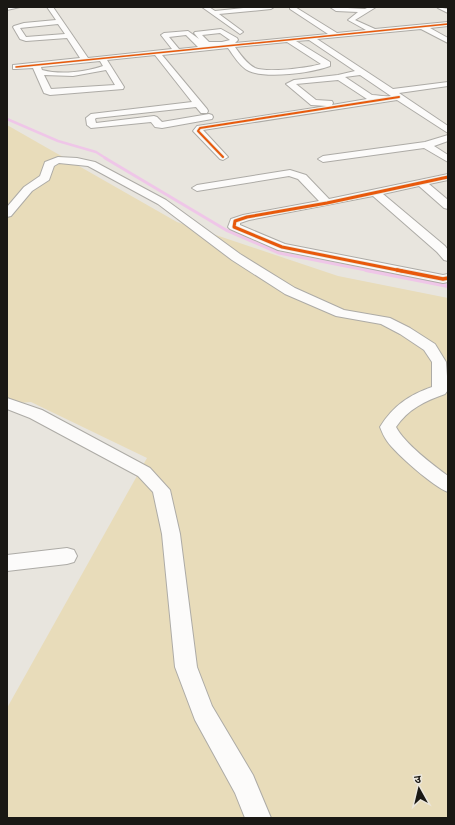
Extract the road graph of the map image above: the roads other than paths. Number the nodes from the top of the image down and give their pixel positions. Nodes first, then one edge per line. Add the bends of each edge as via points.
1 (17, 7) edge
2 (50, 7) edge
3 (205, 7) edge
4 (271, 7) edge
5 (333, 7) edge
6 (440, 7) edge
7 (7, 8) edge
8 (292, 8) dead end
9 (373, 8) edge
10 (448, 11) edge
11 (213, 13) junction
12 (60, 22) junction
13 (48, 23) junction
14 (448, 24) edge
15 (423, 27) junction
16 (373, 32) junction
17 (335, 35) junction
18 (69, 36) junction
19 (56, 37) junction
20 (311, 38) junction
21 (289, 40) junction
22 (448, 41) edge
23 (256, 44) junction
24 (225, 45) junction
25 (299, 46) junction
26 (205, 49) junction
27 (286, 49) dead end
28 (177, 51) junction
29 (157, 53) junction
30 (238, 53) junction
31 (201, 57) dead end
32 (103, 59) junction
33 (86, 60) junction
34 (16, 67) dead end
35 (108, 67) junction
36 (37, 68) junction
37 (363, 72) junction
38 (340, 77) junction
39 (448, 84) edge
40 (396, 95) junction
41 (370, 98) junction
42 (197, 103) junction
43 (149, 110) junction
44 (85, 114) dead end
45 (443, 116) dead end
46 (430, 118) junction
47 (154, 119) junction
48 (448, 130) edge
49 (448, 138) edge
50 (426, 145) junction
51 (223, 157) dead end
52 (323, 159) dead end
53 (448, 159) edge
54 (448, 177) edge
55 (421, 183) junction
56 (197, 188) dead end
57 (374, 192) junction
58 (327, 203) junction
59 (448, 206) edge
60 (7, 214) edge
61 (448, 257) edge
62 (448, 278) edge
63 (7, 403) edge
64 (448, 485) edge
65 (67, 556) dead end
66 (7, 564) edge
67 (258, 818) edge

1 - 7 street
2 - 12 street
3 - 11 street
4 - 11 street
5 - 9 street
6 - 10 street
8 - 17 street
9 - 16 street via 354,16 352,20
11 - 23 street
12 - 13 street
12 - 18 street
13 - 19 street
13 - 19 street via 16,27 23,39
14 - 15 street
15 - 16 street
15 - 22 street
16 - 17 street
17 - 20 street
18 - 19 street
18 - 33 street
20 - 21 street
20 - 37 street
21 - 23 street
21 - 25 street
23 - 24 street
24 - 26 street
24 - 30 street
25 - 27 street
25 - 30 street via 327,64 259,72 250,68
26 - 28 street
26 - 28 street via 196,40 169,42
28 - 29 street
29 - 32 street
29 - 42 street
30 - 31 street
32 - 33 street
32 - 35 street
33 - 36 street
34 - 36 street
35 - 36 street via 58,75 46,74
35 - 36 street via 120,87 50,92 47,91
37 - 38 street
37 - 40 street
38 - 41 street
38 - 41 street via 290,84 317,104
39 - 40 street
40 - 41 street
40 - 46 street
40 - 51 street via 200,128 198,132
42 - 43 street
42 - 44 street
42 - 47 street via 210,118 162,125 158,125
43 - 47 street
43 - 47 street via 90,118 94,126
45 - 46 street
46 - 48 street
49 - 50 street
50 - 52 street
50 - 53 street
54 - 55 street
55 - 57 street
55 - 59 street
56 - 58 street via 290,173 302,177
57 - 58 street
57 - 61 street
58 - 62 street via 247,217 235,221 234,227 282,247
60 - 64 street via 28,189 45,178 49,164 58,160 91,164 162,202 236,257 290,291 341,313 385,321 405,331 430,347 439,362 440,390 415,399 394,417 388,427 393,438
63 - 67 street via 36,414 144,472 161,490 171,534 186,667 203,712 244,784
65 - 66 street

